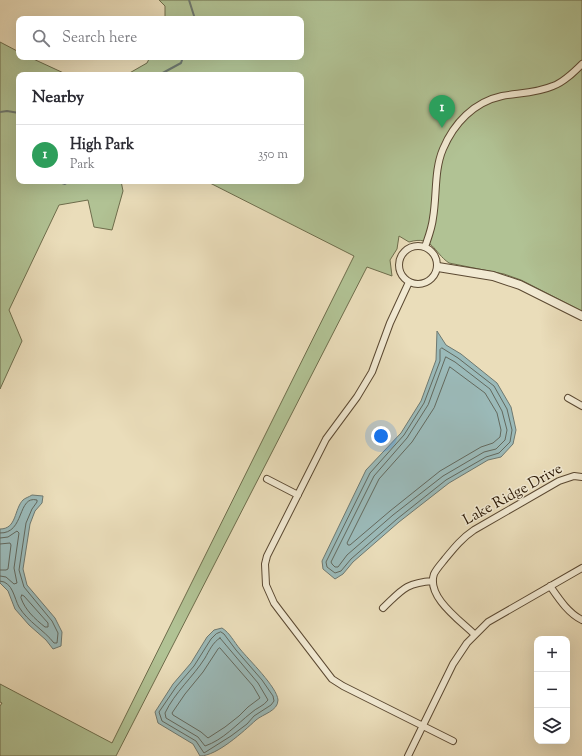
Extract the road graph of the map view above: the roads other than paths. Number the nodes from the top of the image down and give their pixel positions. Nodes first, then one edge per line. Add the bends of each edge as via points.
1 (582, 64) edge
2 (425, 247) junction
3 (438, 267) junction
4 (409, 282) junction
5 (582, 316) edge
6 (568, 398) dead end
7 (582, 406) edge
8 (582, 477) edge
9 (267, 479) dead end
10 (298, 495) junction
11 (582, 568) edge
12 (433, 581) junction
13 (550, 586) junction
14 (382, 608) dead end
15 (582, 620) edge
16 (475, 635) junction
17 (423, 726) junction
18 (453, 741) dead end
19 (408, 756) edge

1 - 2 street via 555,85 542,90 491,99 470,110 461,120 451,133 439,164 433,217
2 - 3 street via 435,254
2 - 4 street via 410,247 402,253 399,268
3 - 4 street via 427,282
3 - 5 street via 503,279
4 - 10 street via 372,372 326,439
6 - 7 street
8 - 12 street, Lake Ridge Drive via 574,476 559,481 466,536 439,567
9 - 10 street
10 - 17 street via 265,564 266,585 277,608 332,679
11 - 13 street
12 - 14 street via 407,586
12 - 16 street via 438,598
13 - 15 street via 563,605
13 - 16 street via 488,622
16 - 17 street via 453,664
17 - 18 street
17 - 19 street

